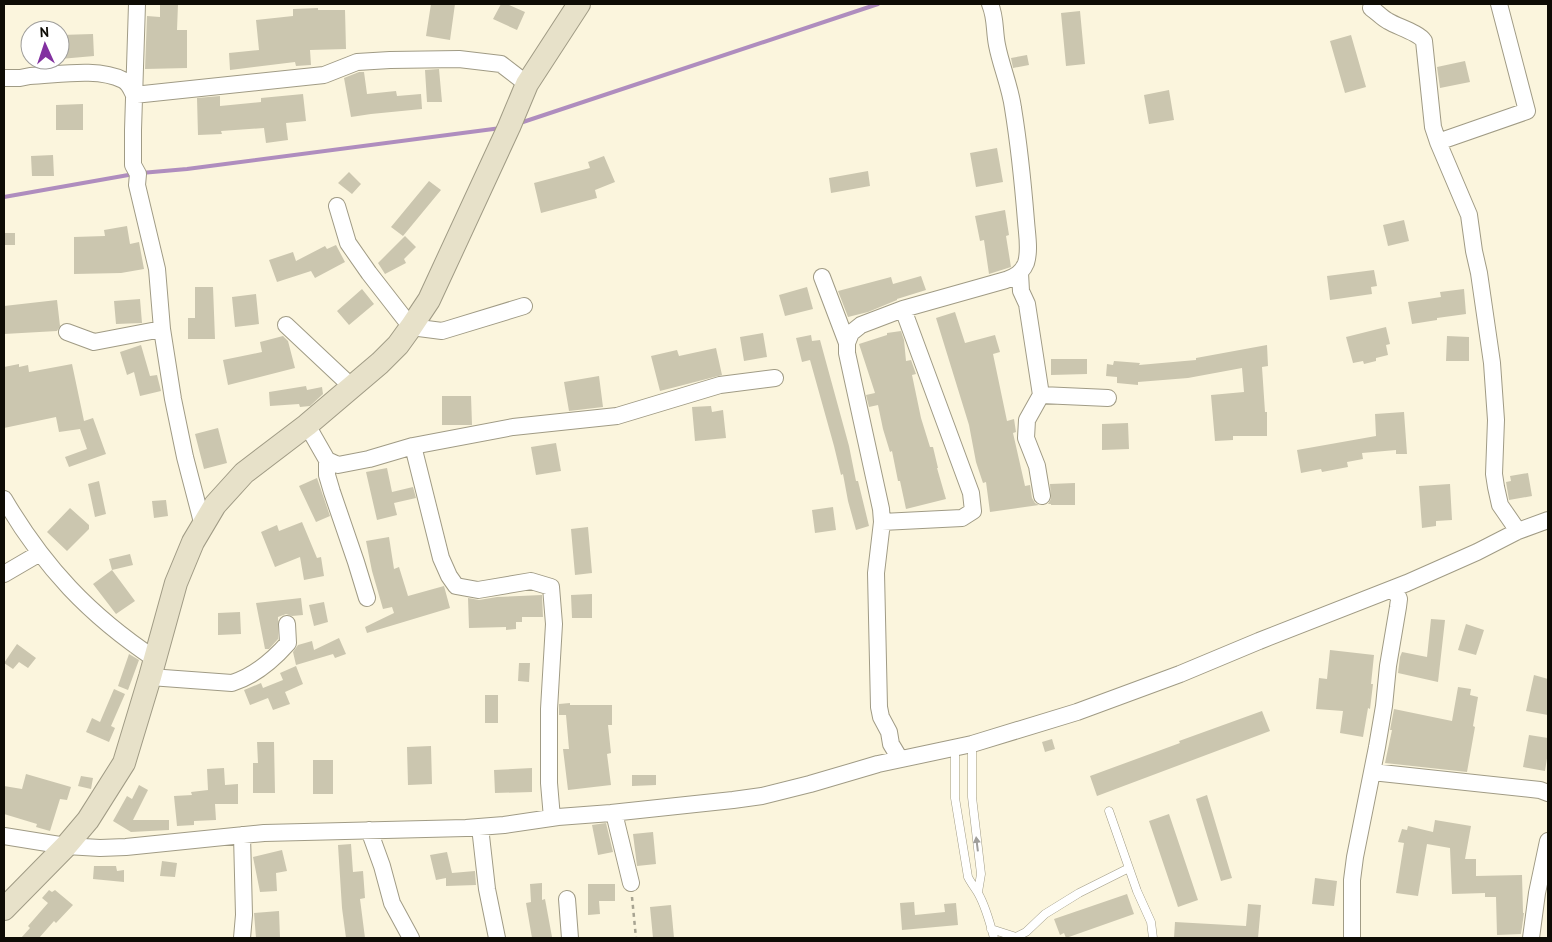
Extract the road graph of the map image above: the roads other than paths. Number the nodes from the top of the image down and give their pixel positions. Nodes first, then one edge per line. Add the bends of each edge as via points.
1 (138, 4) edge
2 (990, 4) edge
3 (1499, 4) edge
4 (1371, 8) dead end
5 (570, 10) edge
6 (4, 78) edge
7 (527, 84) junction
8 (134, 95) junction
9 (1438, 142) junction
10 (337, 206) dead end
11 (1020, 273) junction
12 (822, 277) dead end
13 (524, 306) dead end
14 (903, 308) junction
15 (286, 325) dead end
16 (412, 328) junction
17 (162, 330) junction
18 (67, 332) dead end
19 (847, 343) junction
20 (775, 378) dead end
21 (352, 387) junction
22 (1041, 395) junction
23 (1108, 398) dead end
24 (307, 424) junction
25 (413, 446) junction
26 (327, 460) junction
27 (1042, 496) dead end
28 (4, 498) edge
29 (1548, 520) edge
30 (882, 522) junction
31 (203, 526) junction
32 (1518, 531) junction
33 (40, 553) junction
34 (4, 574) edge
35 (1398, 587) junction
36 (367, 598) dead end
37 (287, 624) dead end
38 (153, 668) junction
39 (972, 744) junction
40 (955, 747) junction
41 (900, 759) junction
42 (1372, 772) junction
43 (1548, 793) edge
44 (1109, 811) dead end
45 (614, 813) junction
46 (552, 818) junction
47 (480, 826) junction
48 (369, 830) junction
49 (242, 835) junction
50 (4, 836) edge
51 (1548, 841) edge
52 (66, 846) junction
53 (1128, 868) junction
54 (631, 883) road end
55 (978, 892) junction
56 (567, 899) dead end
57 (4, 909) edge
58 (992, 929) junction
59 (242, 938) edge
60 (411, 938) edge
61 (497, 938) edge
62 (570, 938) edge
63 (994, 938) edge
64 (1152, 938) edge
65 (1352, 938) edge
66 (1531, 938) edge

1 - 8 street
2 - 11 street via 997,45 1009,85 1024,192 1028,254
3 - 9 street via 1527,111
4 - 9 street via 1386,20 1421,36 1424,41 1430,104
5 - 7 main road
6 - 8 street via 98,73 123,80 130,85
7 - 8 street via 501,64 458,59 390,60 357,62 324,75
7 - 16 main road via 433,291
8 - 17 street via 133,165 138,174 137,185 157,269
9 - 32 street via 1469,215 1492,363 1496,488 1500,505
10 - 16 street via 348,243
11 - 14 street via 1006,280
11 - 22 street via 1020,291 1027,304
12 - 19 street
13 - 16 street via 442,331
14 - 19 street via 861,325 851,333
14 - 30 street via 971,493 973,511 962,518
15 - 21 street
16 - 21 main road
17 - 18 street via 94,342
17 - 31 street via 185,457
19 - 30 street
20 - 25 street via 720,385 617,416 513,426
21 - 24 main road
22 - 23 street
22 - 27 street via 1027,420 1026,438 1037,466
24 - 26 street
24 - 31 main road via 244,473 215,505
25 - 26 street via 338,465
25 - 46 street via 441,558 456,586 478,590 531,581 551,587 554,624 549,783
26 - 36 street via 327,475
28 - 33 street
29 - 32 street
30 - 41 street via 876,573 879,707 891,744
31 - 38 main road via 176,583
32 - 35 street
33 - 34 street
33 - 38 street via 64,583
35 - 39 street via 1077,712
35 - 42 street via 1383,714
37 - 38 street via 288,643 258,670 232,683
38 - 52 main road via 124,763 88,820
39 - 40 street
55 -> 39 lane via 981,874 972,797
40 - 41 street
40 - 55 lane via 955,798 968,877
41 - 45 street via 762,796
42 - 43 street
42 - 65 street via 1352,880
44 - 53 lane
45 - 46 street
45 - 54 street
46 - 47 street
47 - 48 street
47 - 61 street via 487,890
48 - 49 street
48 - 60 street via 392,903
49 - 52 street via 126,847
49 - 59 street
50 - 52 street
51 - 66 street
52 - 57 main road
53 - 58 lane via 1079,893 1016,937
53 - 64 lane via 1151,922
55 - 58 lane
56 - 62 street
58 - 63 lane

